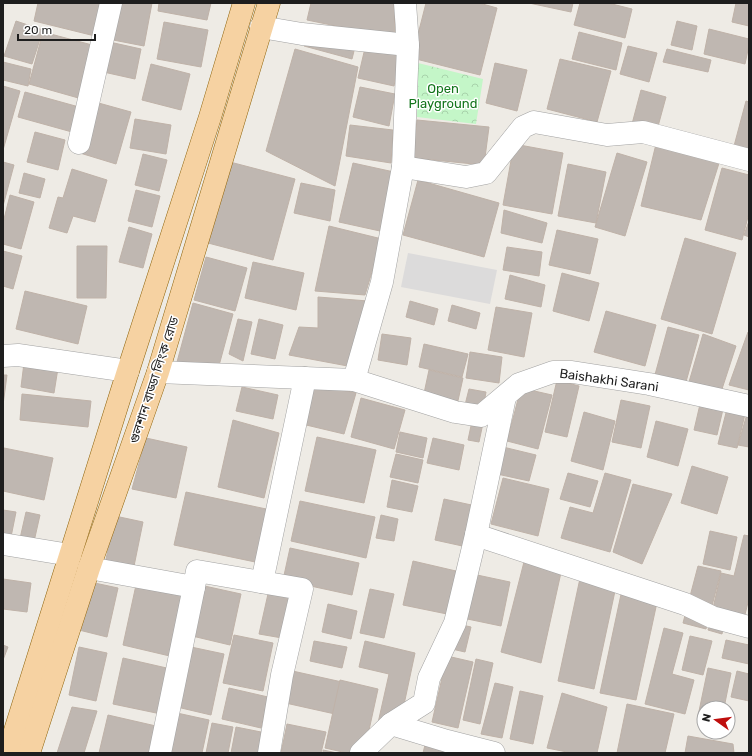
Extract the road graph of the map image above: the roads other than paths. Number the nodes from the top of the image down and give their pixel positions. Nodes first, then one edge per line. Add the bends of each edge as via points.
1 (111, 3) edge
2 (244, 3) edge
3 (269, 3) edge
4 (405, 3) edge
5 (261, 27) junction
6 (408, 45) junction
7 (79, 143) dead end
8 (749, 160) edge
9 (403, 167) junction
10 (3, 356) edge
11 (128, 371) junction
12 (158, 372) junction
13 (305, 378) junction
14 (354, 380) junction
15 (505, 397) junction
16 (749, 406) edge
17 (476, 535) junction
18 (3, 544) edge
19 (70, 555) junction
20 (89, 568) junction
21 (262, 582) junction
22 (194, 587) junction
23 (749, 627) edge
24 (391, 724) junction
25 (8, 753) edge
26 (29, 753) edge
27 (160, 753) edge
28 (269, 753) edge
29 (361, 753) edge
30 (494, 753) edge

1 - 7 street
2 - 11 main road, গুলশান বাড্ডা লিংক রোড
3 - 5 main road, গুলশান বাড্ডা লিংক রোড
4 - 6 street
5 - 6 street
5 - 12 main road, গুলশান বাড্ডা লিংক রোড
6 - 9 street
8 - 9 street via 643,132 607,135 534,122 523,127 486,173 466,177
9 - 14 street via 382,282
10 - 11 street via 18,355
11 - 19 main road, গুলশান বাড্ডা লিংক রোড
12 - 13 street
12 - 20 main road, গুলশান বাড্ডা লিংক রোড
13 - 14 street
13 - 21 street
14 - 15 street, Baishakhi Sarani via 455,412 481,416
15 - 16 street, Baishakhi Sarani via 519,384 553,372 566,372 649,384
15 - 17 street
17 - 23 street via 685,604 712,617
17 - 24 street via 456,623 429,678 424,702
18 - 19 street
19 - 25 main road, গুলশান বাড্ডা লিংক রোড
20 - 22 street
20 - 26 main road, গুলশান বাড্ডা লিংক রোড
21 - 22 street via 197,571
21 - 28 street via 302,589 282,675
22 - 27 street
24 - 29 street
24 - 30 street

